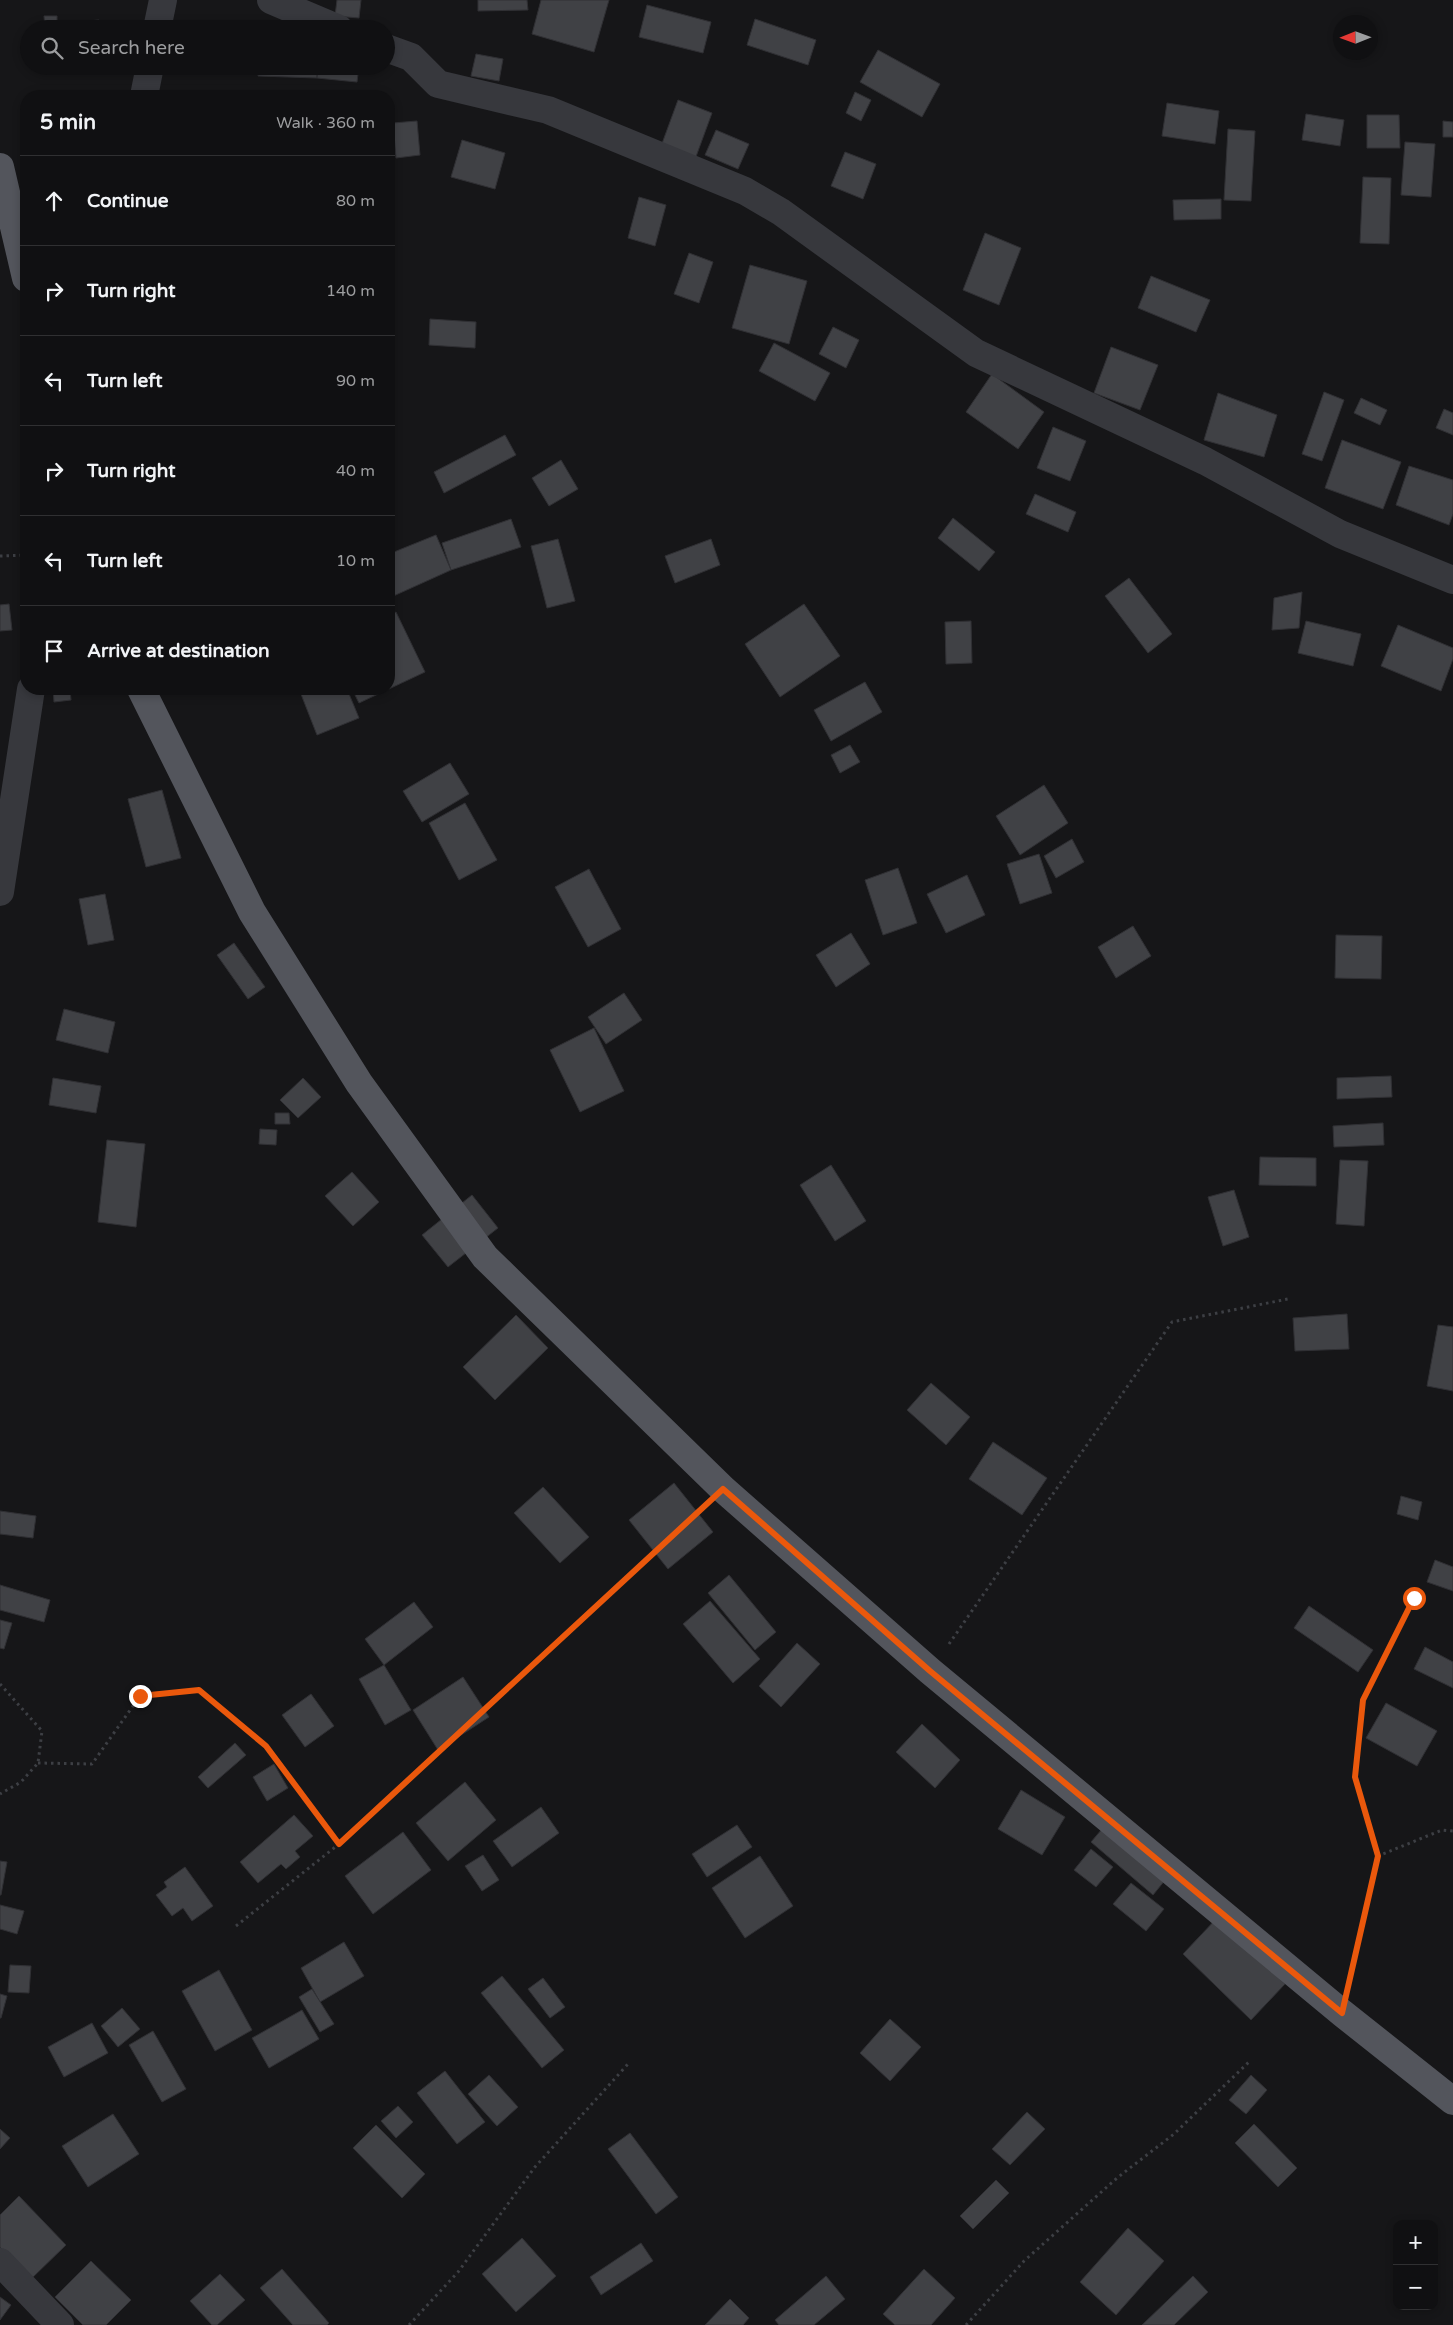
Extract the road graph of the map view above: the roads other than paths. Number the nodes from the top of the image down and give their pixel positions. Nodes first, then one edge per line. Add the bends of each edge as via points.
1 (163, 0) edge
2 (271, 0) edge
3 (159, 20) edge
4 (317, 20) edge
5 (395, 51) edge
6 (148, 75) edge
7 (145, 90) edge
8 (0, 166) edge
9 (20, 248) edge
10 (1453, 580) edge
11 (30, 695) edge
12 (144, 695) edge
13 (0, 892) edge
14 (1453, 2101) edge
15 (0, 2262) edge
16 (60, 2325) edge

1 - 3 street
2 - 4 street
5 - 10 street via 411,57 438,84 548,110 745,191 781,212 976,353 1205,461 1340,534
6 - 7 street
8 - 9 main road
11 - 13 street
12 - 14 main road via 252,912 359,1083 485,1257 723,1489 930,1671 1342,2013
15 - 16 street

